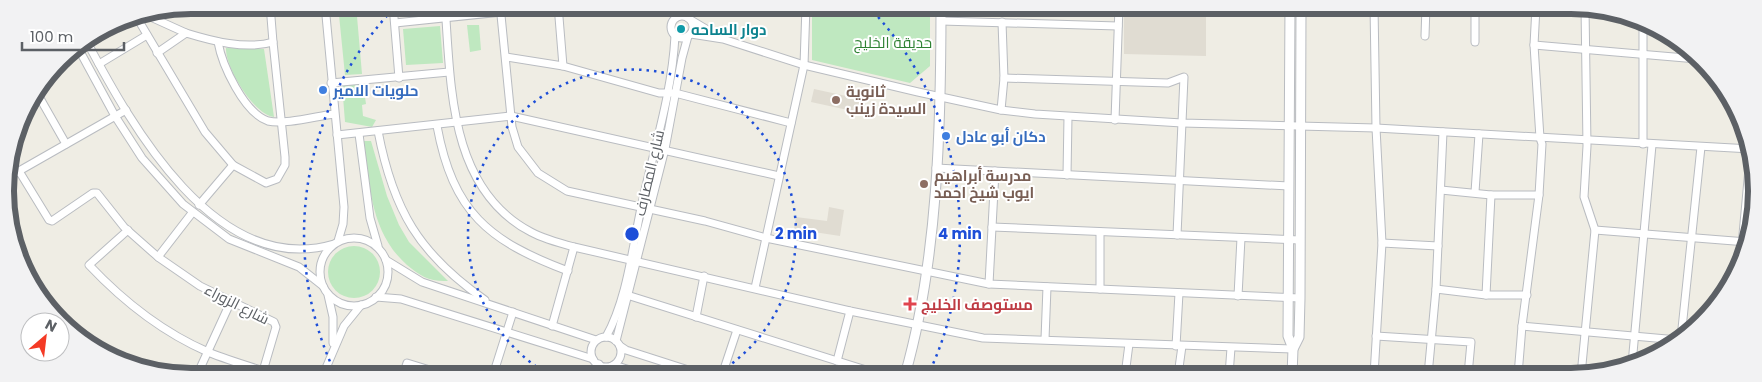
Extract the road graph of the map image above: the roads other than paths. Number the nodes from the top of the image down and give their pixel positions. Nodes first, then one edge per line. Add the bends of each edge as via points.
1 (271, 14) edge
2 (326, 14) edge
3 (394, 14) edge
4 (446, 14) edge
5 (464, 14) edge
6 (502, 14) edge
7 (559, 14) edge
8 (676, 14) edge
9 (687, 14) edge
10 (806, 14) edge
11 (941, 14) edge
12 (1119, 14) edge
13 (1290, 14) edge
14 (1301, 14) edge
15 (1374, 14) edge
16 (1426, 14) edge
17 (1475, 14) edge
18 (1536, 14) edge
19 (1585, 14) edge
20 (446, 17) junction
21 (677, 17) junction
22 (153, 18) edge
23 (689, 19) junction
24 (941, 21) junction
25 (139, 22) edge
26 (1002, 22) junction
27 (394, 23) junction
28 (1118, 26) junction
29 (1643, 29) edge
30 (186, 33) junction
31 (147, 35) junction
32 (690, 35) junction
33 (674, 36) junction
34 (1426, 36) dead end
35 (723, 39) junction
36 (218, 42) junction
37 (273, 42) junction
38 (1475, 42) dead end
39 (1534, 45) junction
40 (89, 46) edge
41 (1586, 49) junction
42 (80, 52) edge
43 (157, 53) junction
44 (1644, 54) junction
45 (506, 57) junction
46 (1688, 58) edge
47 (99, 64) junction
48 (804, 65) junction
49 (563, 66) junction
50 (450, 72) junction
51 (399, 78) junction
52 (1004, 78) junction
53 (331, 82) junction
54 (1116, 82) junction
55 (671, 93) junction
56 (939, 96) junction
57 (40, 98) edge
58 (126, 110) junction
59 (1002, 110) junction
60 (334, 114) junction
61 (115, 116) junction
62 (512, 116) junction
63 (1068, 117) junction
64 (1115, 120) junction
65 (282, 122) junction
66 (791, 123) junction
67 (1182, 123) junction
68 (456, 124) junction
69 (437, 126) junction
70 (1289, 126) junction
71 (1301, 126) junction
72 (1376, 128) junction
73 (378, 132) junction
74 (1443, 132) junction
75 (359, 134) junction
76 (1479, 134) junction
77 (337, 135) junction
78 (1540, 138) junction
79 (1586, 141) junction
80 (66, 144) junction
81 (1643, 144) junction
82 (1652, 145) junction
83 (656, 147) junction
84 (1701, 147) junction
85 (1743, 148) edge
86 (665, 149) junction
87 (233, 165) junction
88 (936, 168) junction
89 (19, 171) junction
90 (995, 171) junction
91 (14, 174) edge
92 (1067, 175) junction
93 (779, 176) junction
94 (1179, 181) junction
95 (1289, 186) junction
96 (1441, 190) junction
97 (1475, 192) junction
98 (1491, 195) junction
99 (1539, 195) junction
100 (1748, 195) edge
101 (199, 205) junction
102 (645, 208) junction
103 (192, 213) junction
104 (1747, 216) edge
105 (992, 227) junction
106 (128, 230) junction
107 (1595, 230) junction
108 (1100, 232) junction
109 (1644, 234) junction
110 (1177, 235) junction
111 (766, 238) junction
112 (1241, 238) junction
113 (1692, 238) junction
114 (1288, 240) junction
115 (1300, 240) junction
116 (1741, 242) edge
117 (336, 243) junction
118 (1382, 243) junction
119 (1438, 246) junction
120 (574, 247) junction
121 (380, 250) junction
122 (158, 257) junction
123 (386, 260) junction
124 (634, 260) junction
125 (926, 270) junction
126 (568, 271) junction
127 (704, 276) junction
128 (989, 284) junction
129 (323, 286) junction
130 (1047, 287) junction
131 (755, 288) junction
132 (1100, 289) junction
133 (1436, 289) junction
134 (1179, 293) junction
135 (328, 294) junction
136 (1486, 294) junction
137 (627, 295) junction
138 (1527, 295) junction
139 (1238, 296) junction
140 (376, 297) junction
141 (1287, 298) junction
142 (1300, 298) junction
143 (231, 301) junction
144 (491, 304) junction
145 (361, 305) junction
146 (850, 311) junction
147 (513, 312) junction
148 (696, 316) junction
149 (917, 324) junction
150 (552, 326) junction
151 (1522, 326) junction
152 (737, 330) junction
153 (1681, 330) edge
154 (507, 332) junction
155 (1585, 332) junction
156 (1376, 336) junction
157 (1634, 336) junction
158 (606, 337) junction
159 (1431, 338) junction
160 (1669, 338) edge
161 (1045, 339) junction
162 (596, 340) junction
163 (618, 343) junction
164 (1129, 344) junction
165 (1179, 346) junction
166 (1232, 348) junction
167 (1293, 349) junction
168 (331, 351) junction
169 (209, 352) junction
170 (1632, 357) edge
171 (837, 361) junction
172 (596, 362) junction
173 (614, 364) junction
174 (201, 368) edge
175 (254, 368) edge
176 (264, 368) edge
177 (325, 368) edge
178 (405, 368) edge
179 (423, 368) edge
180 (495, 368) edge
181 (595, 368) edge
182 (626, 368) edge
183 (682, 368) edge
184 (724, 368) edge
185 (860, 368) edge
186 (907, 368) edge
187 (1125, 368) edge
188 (1178, 368) edge
189 (1230, 368) edge
190 (1292, 368) edge
191 (1374, 368) edge
192 (1429, 368) edge
193 (1469, 368) edge
194 (1519, 368) edge
195 (1582, 368) edge

1 - 37 street
2 - 53 street
3 - 27 street
4 - 20 street
5 - 20 street
6 - 45 street
7 - 49 street
8 - 21 street
9 - 23 street
10 - 48 street
11 - 24 street
12 - 28 street
13 - 70 street
14 - 71 street
15 - 72 street
16 - 34 street
17 - 38 street
18 - 39 street
19 - 41 street
20 - 27 street
20 - 50 street
21 - 23 street
21 - 33 street via 670,26
22 - 30 street
23 - 32 street via 693,27
23 - 35 street
24 - 26 street
24 - 56 street
25 - 31 street
26 - 28 street
26 - 52 street
27 - 51 street
28 - 54 street
29 - 44 street
30 - 36 street
30 - 43 street
31 - 43 street
31 - 47 street
32 - 33 street
32 - 35 street
32 - 55 street
33 - 55 street, شارع المصارف
35 - 48 street
36 - 37 street via 263,45
36 - 65 street via 221,59 243,99 269,121
37 - 65 street
39 - 41 street
39 - 78 street
40 - 47 street
41 - 44 street
41 - 79 street
42 - 61 street
43 - 87 street via 205,132
44 - 46 street
44 - 81 street
45 - 49 street
45 - 62 street
47 - 58 street
48 - 56 street
48 - 66 street
49 - 55 street
50 - 51 street
50 - 68 street
51 - 53 street
52 - 54 street
52 - 59 street
53 - 60 street
54 - 64 street
54 - 67 street via 1168,84 1184,77
55 - 66 street
55 - 83 street, شارع المصارف
55 - 86 street
56 - 59 street
56 - 88 street
57 - 80 street
58 - 61 street
58 - 101 street via 160,162
59 - 63 street
60 - 65 street
60 - 77 street
61 - 80 street
61 - 103 street via 159,180
62 - 68 street
62 - 83 street
62 - 102 street via 518,147 538,173 567,191
63 - 64 street
63 - 92 street
64 - 67 street
65 - 87 street via 285,165 276,180 266,183
66 - 93 street
67 - 70 street
67 - 94 street
68 - 69 street
68 - 120 street via 480,185 501,211 531,233
69 - 73 street
69 - 126 street via 442,153 453,182 478,220 510,246
70 - 71 street
70 - 95 street
71 - 72 street
71 - 115 street
72 - 74 street
72 - 118 street
73 - 75 street
73 - 144 street via 390,185 414,233 448,273
74 - 76 street
74 - 96 street
75 - 77 street
75 - 121 street via 372,227
76 - 78 street
76 - 97 street
77 - 117 street via 344,207 343,224
78 - 79 street
78 - 99 street
79 - 81 street
79 - 107 street via 1584,197
80 - 89 street
81 - 82 street
82 - 84 street
82 - 109 street
83 - 86 street
83 - 102 street, شارع المصارف
84 - 85 street
84 - 113 street
86 - 93 street
86 - 102 street
87 - 101 street
88 - 90 street
88 - 125 street
89 - 91 street
89 - 106 street, شارع الزوراء via 49,220 97,193
90 - 92 street
90 - 105 street
92 - 94 street
93 - 111 street
94 - 95 street
94 - 110 street
95 - 114 street
96 - 97 street
96 - 119 street
97 - 98 street
98 - 99 street
98 - 136 street
99 - 138 street
100 - 104 street
101 - 117 street via 241,233 269,245 299,250
102 - 111 street
102 - 124 street
103 - 122 street
103 - 129 street via 229,239 299,267
105 - 108 street
105 - 128 street
106 - 122 street, شارع الزوراء
106 - 169 street via 89,265 117,294 146,316
107 - 109 street
107 - 155 street
108 - 110 street
108 - 132 street
109 - 113 street
109 - 157 street
110 - 112 street
111 - 125 street
111 - 131 street
112 - 114 street
112 - 139 street
113 - 116 street
113 - 153 street
114 - 115 street
114 - 141 street
115 - 142 street
117 - 121 street via 358,238
117 - 129 street via 326,251 320,266
118 - 119 street
118 - 156 street
119 - 133 street
120 - 124 street
120 - 126 street
121 - 123 street
122 - 143 street, شارع الزوراء via 200,286
123 - 140 street via 387,280
123 - 144 street via 422,282
124 - 127 street
124 - 137 street
124 - 158 street
125 - 128 street
125 - 149 street
126 - 150 street
127 - 131 street
127 - 148 street
128 - 130 street
129 - 135 street
130 - 132 street
130 - 161 street
131 - 146 street
132 - 134 street
133 - 136 street
133 - 159 street
134 - 139 street
134 - 165 street
135 - 145 street via 345,305
135 - 168 street via 333,317
136 - 138 street
137 - 148 street
137 - 163 street
138 - 151 street
139 - 141 street
140 - 145 street
140 - 154 street via 402,299
141 - 142 street
141 - 167 street via 1288,336
142 - 167 street via 1298,337
143 - 169 street
143 - 176 street, شارع الزوراء via 274,322 276,327
144 - 147 street
145 - 168 street via 347,321
146 - 149 street
146 - 171 street
147 - 150 street
147 - 154 street
148 - 152 street
149 - 161 street via 983,338
149 - 186 street
150 - 162 street
151 - 155 street
151 - 194 street
152 - 171 street
152 - 184 street
154 - 172 street
154 - 180 street
155 - 157 street
155 - 195 street
156 - 159 street
156 - 191 street
157 - 160 street
157 - 170 street
158 - 162 street
158 - 163 street
159 - 192 street
159 - 193 street via 1471,342
161 - 164 street
162 - 172 street via 592,348
163 - 173 street via 621,354
163 - 183 street via 626,350
164 - 165 street
164 - 187 street
165 - 166 street
165 - 188 street
166 - 167 street
166 - 189 street
167 - 190 street
168 - 177 street
169 - 174 street
169 - 175 street
171 - 185 street
172 - 173 street via 606,366
172 - 181 street
173 - 182 street
178 - 179 street via 407,363

